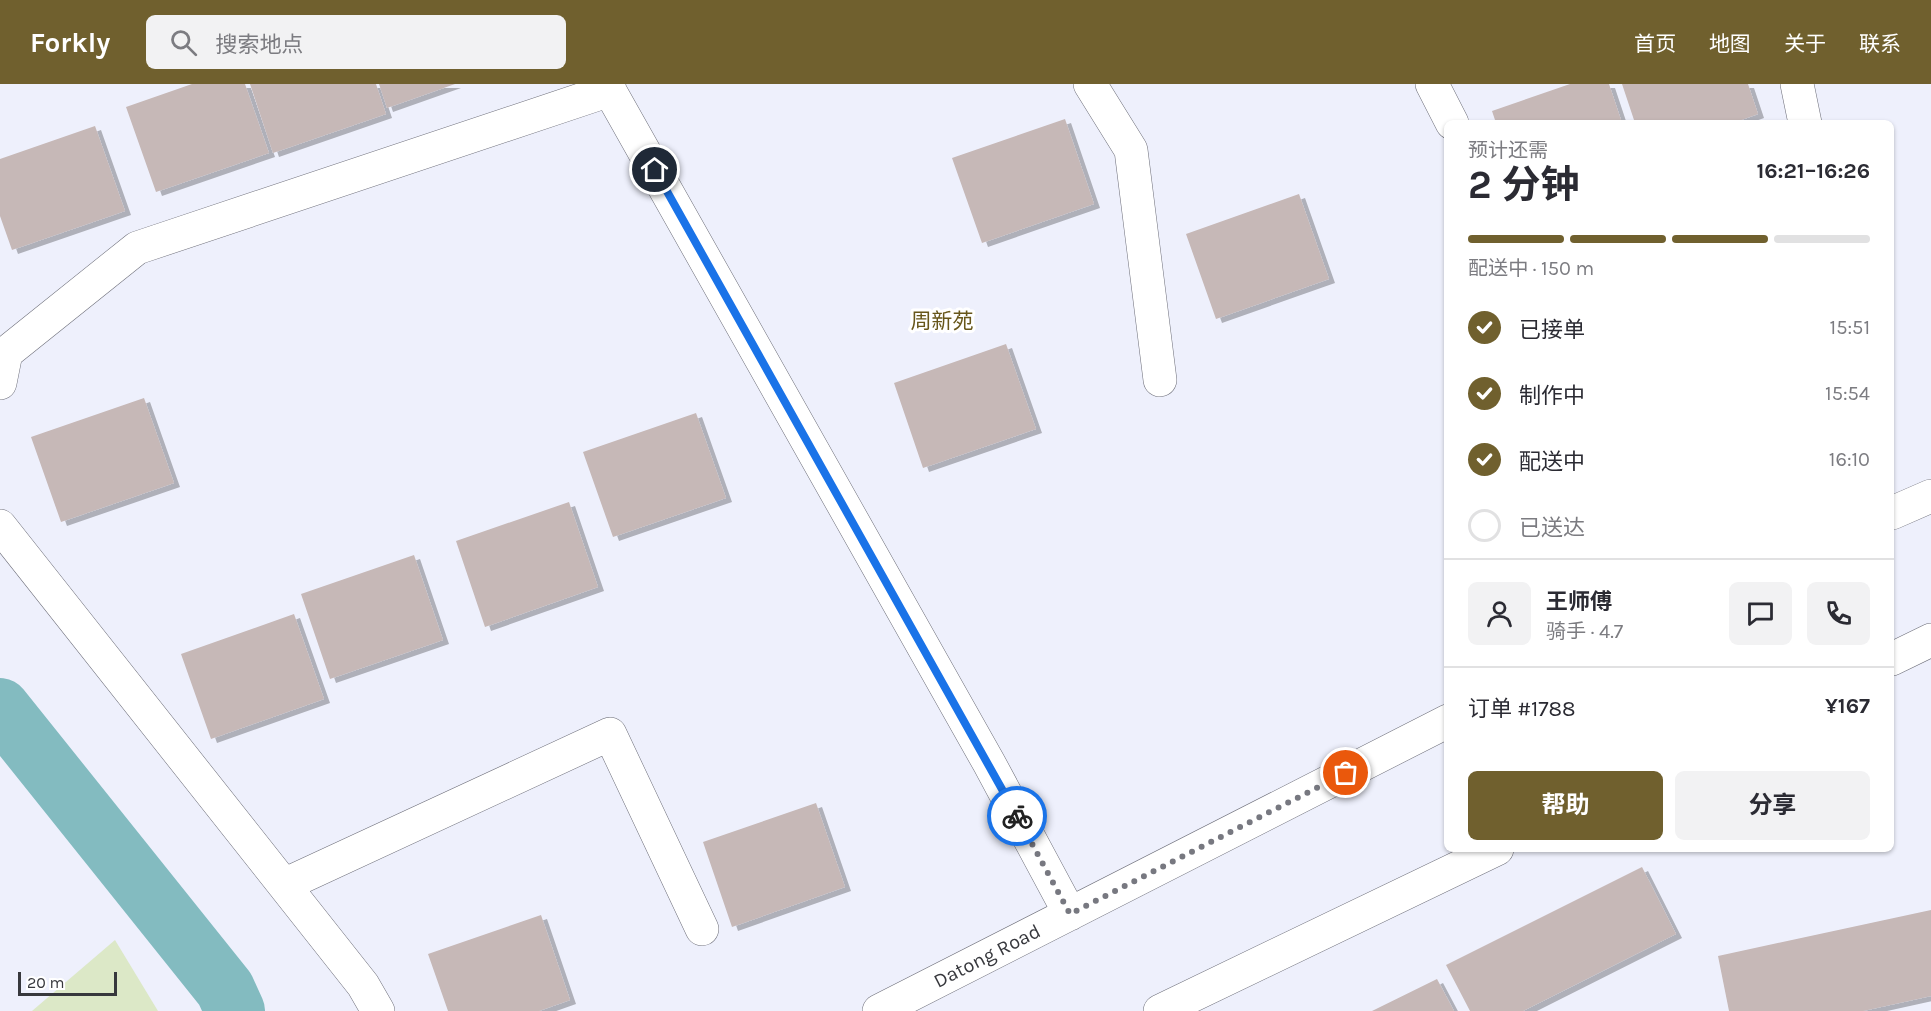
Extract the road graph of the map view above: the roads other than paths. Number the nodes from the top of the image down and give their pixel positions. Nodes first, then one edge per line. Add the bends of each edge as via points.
1 (1090, 84) edge
2 (1432, 84) edge
3 (1797, 84) edge
4 (608, 87) edge
5 (1450, 120) edge
6 (1804, 120) edge
7 (1160, 380) dead end
8 (0, 383) edge
9 (1931, 496) edge
10 (1894, 512) edge
11 (0, 526) edge
12 (1931, 640) edge
13 (1894, 658) edge
14 (1444, 723) edge
15 (1491, 852) edge
16 (284, 885) junction
17 (1070, 914) junction
18 (702, 929) dead end
19 (378, 1011) edge
20 (879, 1011) edge
21 (1160, 1011) edge

1 - 7 street via 1131,150
2 - 5 street
3 - 6 street
4 - 8 street via 137,248 6,353
4 - 17 street
9 - 10 street
11 - 16 street
12 - 13 street
14 - 17 street, Datong Road
15 - 21 street
16 - 18 street via 610,734
16 - 19 street via 363,985
17 - 20 street, Datong Road

